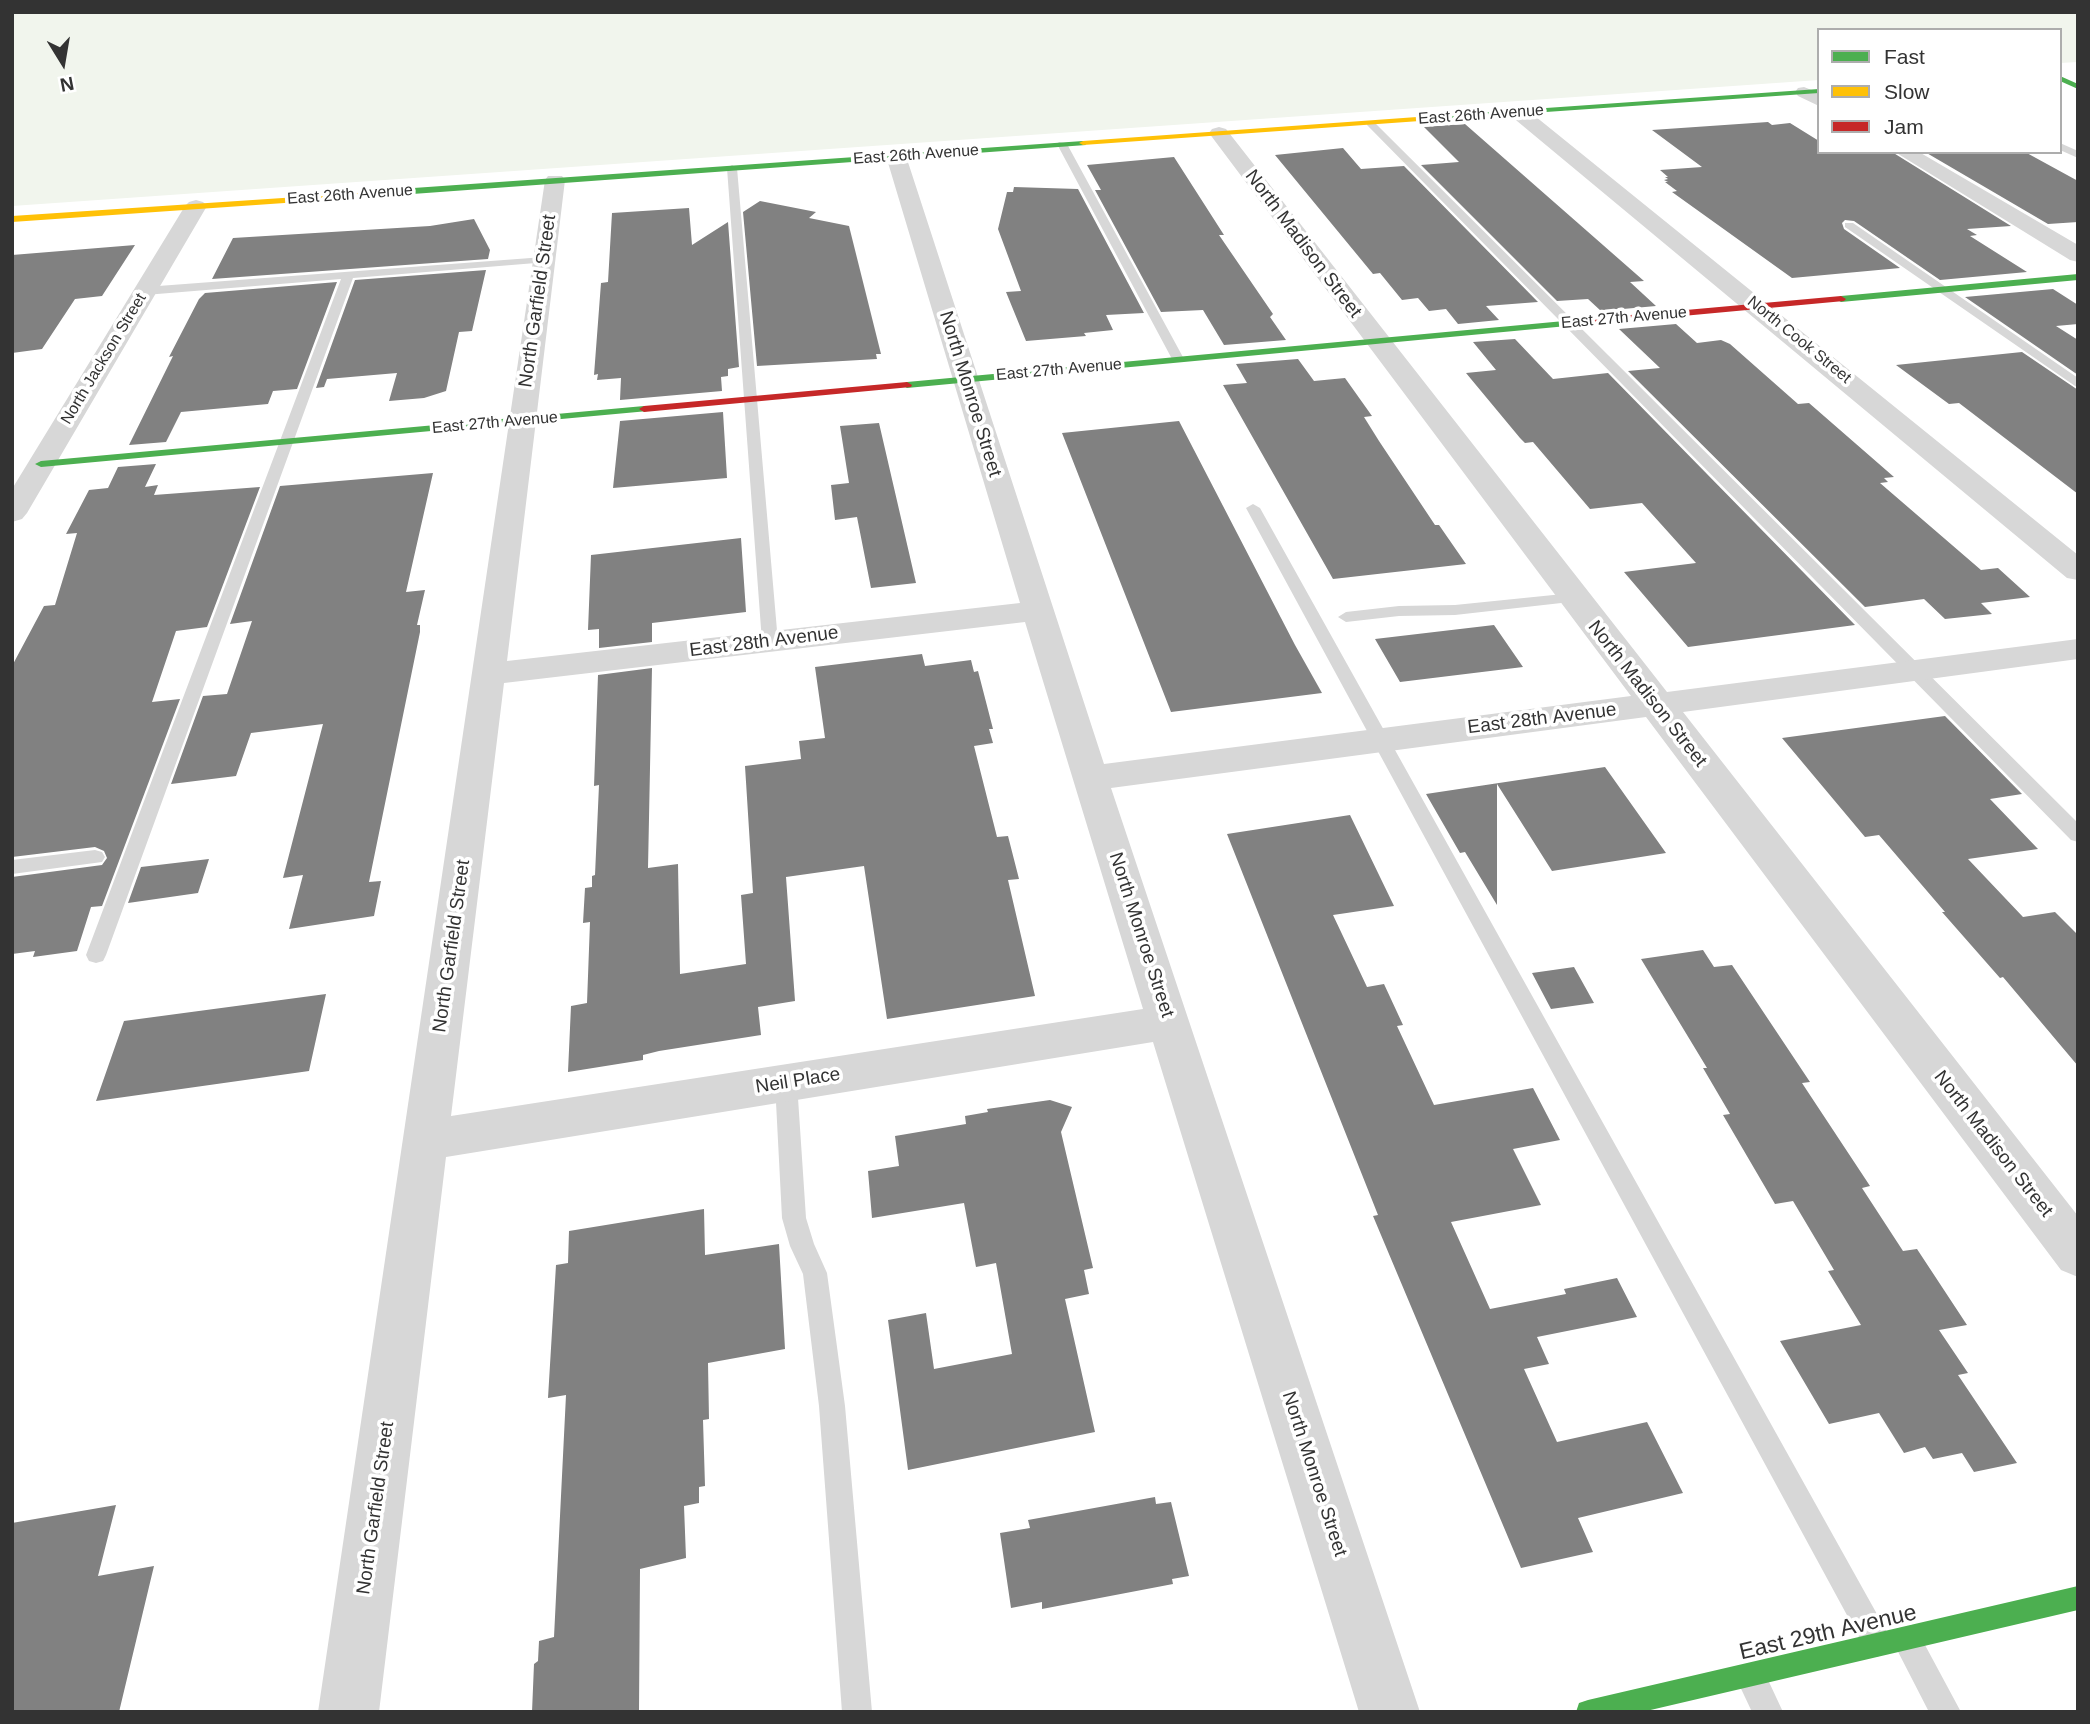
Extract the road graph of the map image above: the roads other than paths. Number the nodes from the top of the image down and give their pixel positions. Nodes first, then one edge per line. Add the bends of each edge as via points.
1 (2062, 77) edge
2 (2078, 87) edge
3 (1814, 94) edge
4 (1518, 112) junction
5 (1370, 123) junction
6 (1219, 133) junction
7 (1062, 144) junction
8 (2062, 147) edge
9 (1908, 154) edge
10 (2078, 155) edge
11 (895, 156) junction
12 (732, 168) junction
13 (555, 180) junction
14 (196, 206) junction
15 (12, 219) edge
16 (1849, 225) dead end
17 (2078, 256) edge
18 (544, 260) junction
19 (348, 275) junction
20 (2078, 277) edge
21 (1941, 289) junction
22 (145, 291) junction
23 (1756, 305) junction
24 (1571, 323) junction
25 (1377, 341) junction
26 (1178, 359) junction
27 (965, 379) junction
28 (2078, 384) edge
29 (750, 399) junction
30 (522, 420) junction
31 (286, 442) junction
32 (41, 464) junction
33 (1253, 508) dead end
34 (12, 513) edge
35 (2078, 571) edge
36 (1573, 598) junction
37 (1038, 611) junction
38 (1346, 617) dead end
39 (770, 642) junction
40 (2078, 649) edge
41 (1913, 670) junction
42 (490, 674) junction
43 (1655, 704) junction
44 (1383, 740) junction
45 (1090, 778) junction
46 (2078, 835) edge
47 (95, 857) dead end
48 (12, 867) edge
49 (96, 955) dead end
50 (1169, 1022) junction
51 (786, 1083) junction
52 (426, 1140) junction
53 (2078, 1254) edge
54 (2069, 1600) edge
55 (2078, 1628) edge
56 (1892, 1642) junction
57 (1750, 1675) junction
58 (348, 1712) edge
59 (857, 1712) edge
60 (1390, 1712) edge
61 (1588, 1712) edge
62 (1768, 1712) edge
63 (1946, 1712) edge

1 - 2 street
3 - 4 street, East 26th Avenue
4 - 5 street, East 26th Avenue
4 - 23 street, North Cook Street
5 - 6 street, East 26th Avenue
5 - 24 lane
6 - 7 street, East 26th Avenue
6 - 25 street, North Madison Street
7 - 11 street, East 26th Avenue
7 - 26 lane
8 - 10 lane
9 - 17 street
11 - 12 street, East 26th Avenue
11 - 27 street, North Monroe Street
12 - 13 street, East 26th Avenue
12 - 29 lane
13 - 14 street, East 26th Avenue
13 - 18 street, North Garfield Street
14 - 15 street, East 26th Avenue
14 - 22 street, North Jackson Street
16 - 21 lane
18 - 19 lane
18 - 30 street, North Garfield Street
19 - 22 lane
19 - 31 lane
20 - 21 street, East 27th Avenue
21 - 23 street, East 27th Avenue
21 - 28 lane
22 - 32 street, North Jackson Street
23 - 24 street, East 27th Avenue
23 - 35 street, North Cook Street
24 - 25 street, East 27th Avenue
24 - 41 lane
25 - 26 street, East 27th Avenue
25 - 36 street, North Madison Street
26 - 27 street, East 27th Avenue
27 - 29 street, East 27th Avenue
27 - 37 street, North Monroe Street
29 - 30 street, East 27th Avenue
29 - 39 lane
30 - 31 street, East 27th Avenue
30 - 42 street, North Garfield Street
31 - 32 street, East 27th Avenue
31 - 49 lane
32 - 34 street, North Jackson Street
33 - 44 lane
36 - 38 lane
36 - 43 street, North Madison Street
37 - 39 street, East 28th Avenue
37 - 45 street, North Monroe Street
39 - 42 street, East 28th Avenue
40 - 41 street, East 28th Avenue
41 - 43 street, East 28th Avenue
41 - 46 lane
42 - 52 street, North Garfield Street
43 - 44 street, East 28th Avenue
43 - 53 street, North Madison Street
44 - 45 street, East 28th Avenue
44 - 56 lane
45 - 50 street, North Monroe Street
47 - 48 lane
50 - 51 street, Neil Place
50 - 60 street, North Monroe Street
51 - 52 street, Neil Place
51 - 59 lane via 794,1218 815,1273 832,1406
52 - 58 street, North Garfield Street
54 - 55 lane
54 - 56 street, East 29th Avenue
56 - 57 street, East 29th Avenue
56 - 63 lane
57 - 61 street, East 29th Avenue
57 - 62 lane

